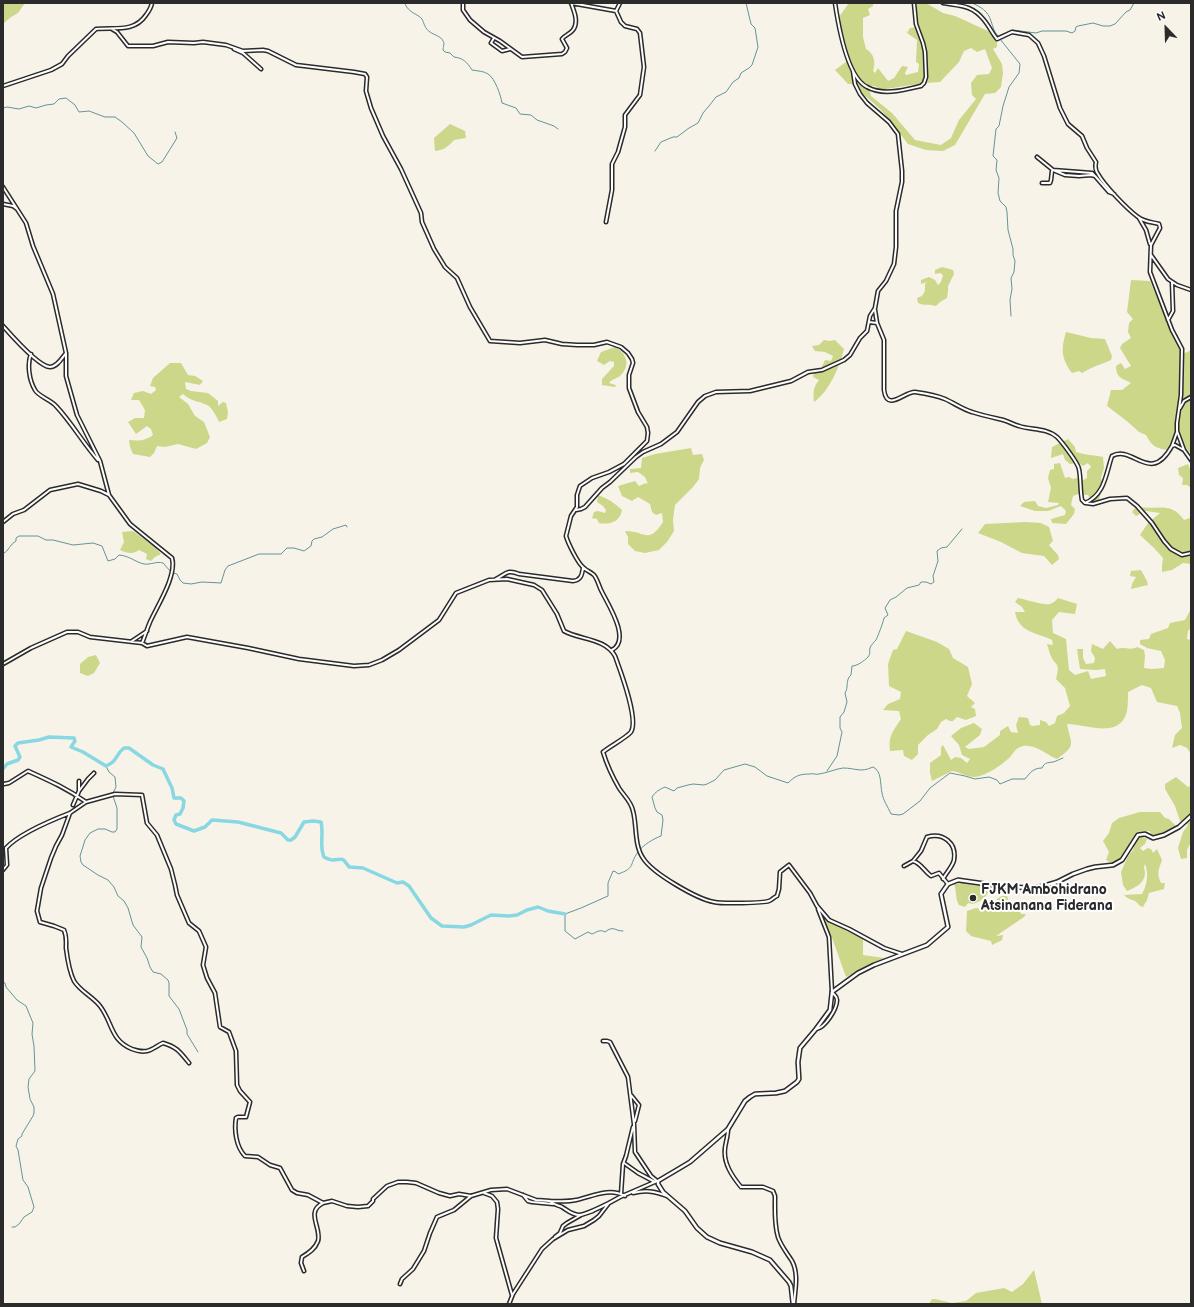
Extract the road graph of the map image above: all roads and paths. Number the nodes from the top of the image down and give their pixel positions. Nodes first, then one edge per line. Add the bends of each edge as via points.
1 (152, 3) edge
2 (463, 3) edge
3 (571, 3) edge
4 (620, 3) edge
5 (835, 3) edge
6 (914, 3) edge
7 (943, 3) edge
8 (616, 10) junction
9 (112, 30) junction
10 (494, 38) junction
11 (233, 48) junction
12 (510, 49) junction
13 (261, 69) dead end
14 (853, 71) junction
15 (3, 86) edge
16 (1037, 157) dead end
17 (1053, 170) junction
18 (1095, 176) junction
19 (1042, 182) dead end
20 (3, 187) edge
21 (1115, 195) junction
22 (3, 204) edge
23 (18, 210) junction
24 (1138, 218) junction
25 (606, 222) dead end
26 (1150, 245) junction
27 (1151, 254) junction
28 (1172, 282) junction
29 (1191, 290) edge
30 (875, 308) junction
31 (1168, 320) junction
32 (869, 322) junction
33 (877, 322) junction
34 (3, 326) edge
35 (66, 353) junction
36 (30, 354) junction
37 (1191, 397) edge
38 (1180, 408) junction
39 (1177, 431) junction
40 (1172, 446) junction
41 (1184, 450) junction
42 (1191, 460) edge
43 (100, 461) junction
44 (109, 495) junction
45 (1085, 503) junction
46 (576, 510) junction
47 (3, 522) edge
48 (1191, 554) edge
49 (584, 568) junction
50 (495, 579) junction
51 (148, 630) junction
52 (131, 641) junction
53 (142, 643) junction
54 (612, 650) junction
55 (3, 664) edge
56 (94, 773) dead end
57 (79, 780) dead end
58 (4, 784) dead end
59 (71, 791) junction
60 (79, 791) junction
61 (77, 796) junction
62 (86, 802) junction
63 (73, 805) junction
64 (72, 812) junction
65 (1191, 816) edge
66 (913, 861) junction
67 (904, 866) dead end
68 (3, 870) edge
69 (943, 879) junction
70 (948, 884) junction
71 (817, 906) junction
72 (903, 954) junction
73 (832, 992) junction
74 (816, 1029) junction
75 (603, 1041) dead end
76 (189, 1063) dead end
77 (630, 1093) junction
78 (634, 1124) junction
79 (728, 1129) junction
80 (623, 1163) junction
81 (656, 1182) junction
82 (482, 1193) junction
83 (621, 1194) junction
84 (628, 1194) junction
85 (523, 1195) junction
86 (471, 1196) junction
87 (624, 1196) junction
88 (666, 1196) junction
89 (550, 1201) junction
90 (323, 1203) junction
91 (609, 1203) junction
92 (553, 1204) junction
93 (606, 1205) junction
94 (590, 1211) junction
95 (594, 1211) junction
96 (581, 1215) junction
97 (554, 1239) junction
98 (304, 1271) dead end
99 (400, 1284) dead end
100 (512, 1296) junction
101 (509, 1304) edge
102 (794, 1304) edge

1 - 9 street via 143,20
2 - 10 street via 463,10 470,20
3 - 8 street
3 - 12 street via 575,24 573,30 562,39 567,48 565,52 522,57
4 - 8 street
5 - 14 street via 839,28
6 - 14 street via 916,24 925,52 924,83 921,86 891,92 876,90 864,86
7 - 21 street via 971,8 997,39 1012,32 1029,35 1038,43 1068,124 1082,136 1096,162 1097,173
8 - 25 street via 625,26 637,29 640,33 644,67 640,95 625,115 625,127 612,164 612,190
9 - 11 street via 128,46 203,42
9 - 15 street via 96,29 62,64
10 - 12 street
10 - 12 street via 491,43 496,47 505,51
11 - 13 street
11 - 46 street via 243,51 268,51 296,65 365,74 371,108 421,213 422,222 434,249 445,267 457,278 490,341 520,343 545,340 577,345 607,342 621,347 628,353 633,363 629,375 630,388 638,412 647,428 648,438 624,464 580,486
14 - 30 street via 860,94 889,122 900,140 902,182 896,211 894,264 878,291
16 - 17 street
17 - 18 street via 1065,175
17 - 18 street via 1092,173
17 - 19 street via 1050,182
18 - 21 street
20 - 23 street
21 - 24 street
22 - 23 street
23 - 35 street via 28,227 53,294
24 - 26 street via 1146,230
24 - 26 street via 1159,224 1160,228
26 - 27 street
27 - 28 street
27 - 31 street via 1150,272
28 - 29 street
28 - 31 street via 1173,311
30 - 32 street
30 - 33 street
31 - 38 street via 1182,349
32 - 33 street
32 - 46 street via 867,331 850,355 822,370 750,391 716,392 705,396 677,432 636,457 585,507
33 - 45 street via 884,340 884,393 889,399 900,399 907,393 916,392 942,398 974,413 1053,434 1079,468 1082,500
34 - 36 street
35 - 36 street via 54,366 49,367 40,364
35 - 43 street via 66,376 77,415
36 - 43 street via 30,380 35,391 55,405
37 - 38 street via 1184,401
38 - 39 street
39 - 40 street
39 - 41 street
40 - 41 street
40 - 45 street via 1165,457 1154,464 1121,454 1112,456 1105,483 1098,493
41 - 42 street
43 - 44 street
44 - 47 street via 78,484 50,490
44 - 51 street via 130,524 172,558 171,575
45 - 48 street via 1127,498 1137,506 1171,549 1182,555
46 - 49 street via 571,516 566,536
49 - 50 street via 582,576 573,581 514,572 508,572
49 - 54 street via 594,575 615,616 620,641 617,648
50 - 53 street via 456,593 435,624 399,650 369,665 354,666 300,659 187,637 147,646
50 - 54 street via 534,585 542,590 564,631
51 - 52 street
51 - 53 street
52 - 53 street
52 - 55 street via 67,632
54 - 71 street via 630,701 633,728 630,734 603,752 619,789 633,808 635,832 642,858 661,875 683,889 717,903 769,901 777,896 780,872 789,865
56 - 60 street
57 - 60 street
58 - 59 street via 28,772
59 - 61 street
59 - 63 street
60 - 61 street
61 - 62 street
61 - 63 street
62 - 64 street
62 - 90 street via 115,794 142,795 146,823 157,835 189,923 199,931 206,947 203,965 215,993 220,1027 229,1032 236,1051 236,1085 250,1102 246,1117 236,1118 234,1131 241,1151 245,1156 258,1157 280,1168 292,1190
63 - 64 street
64 - 68 street via 28,832 6,848 6,865
64 - 76 street via 47,870 38,901 38,919 64,930 74,981 101,1008 123,1045 140,1051 149,1050 163,1043 180,1051
65 - 70 street via 1179,827 1164,835 1153,838 1145,834 1138,835 1122,860 1113,865 1087,869 1057,882 1030,888 958,880
66 - 67 street
66 - 69 street via 919,863 931,876 939,873
66 - 69 street via 927,837 944,837 952,845 954,861
69 - 70 street
70 - 72 street via 942,894 948,927 927,945
71 - 72 street via 829,920 884,948
71 - 73 street via 829,937
72 - 73 street via 858,973
73 - 74 street via 830,1010
73 - 74 street via 836,997 836,1005 827,1023
74 - 79 street via 800,1048 797,1082 785,1091 750,1096
75 - 77 street via 610,1042 617,1053 628,1077
77 - 78 street
77 - 78 street via 639,1105
78 - 80 street
78 - 81 street via 635,1152
79 - 81 street via 690,1162
79 - 102 street via 724,1158 734,1178 741,1187 763,1187 773,1191 778,1239 792,1260 796,1275
80 - 81 street
80 - 83 street
81 - 84 street
81 - 88 street
82 - 85 street via 507,1189
82 - 86 street
82 - 100 street via 492,1196 497,1202 496,1238
83 - 87 street
83 - 89 street via 593,1194 574,1201
84 - 87 street
84 - 88 street via 646,1190
85 - 89 street via 536,1200
85 - 92 street via 528,1201
86 - 90 street via 450,1196 416,1182 398,1182 387,1186 368,1206 347,1206 332,1201
86 - 99 street via 454,1210 437,1217 424,1252
87 - 91 street
88 - 102 street via 685,1211 696,1228 707,1237 770,1260 791,1286
89 - 92 street
90 - 98 street via 318,1205 315,1216 318,1241 312,1251 302,1257 300,1263
91 - 93 street
91 - 97 street via 594,1220 584,1226 568,1230
92 - 96 street
93 - 94 street
93 - 95 street
94 - 95 street
94 - 96 street
95 - 96 street
96 - 97 street via 563,1226
97 - 100 street via 542,1249
100 - 101 street

